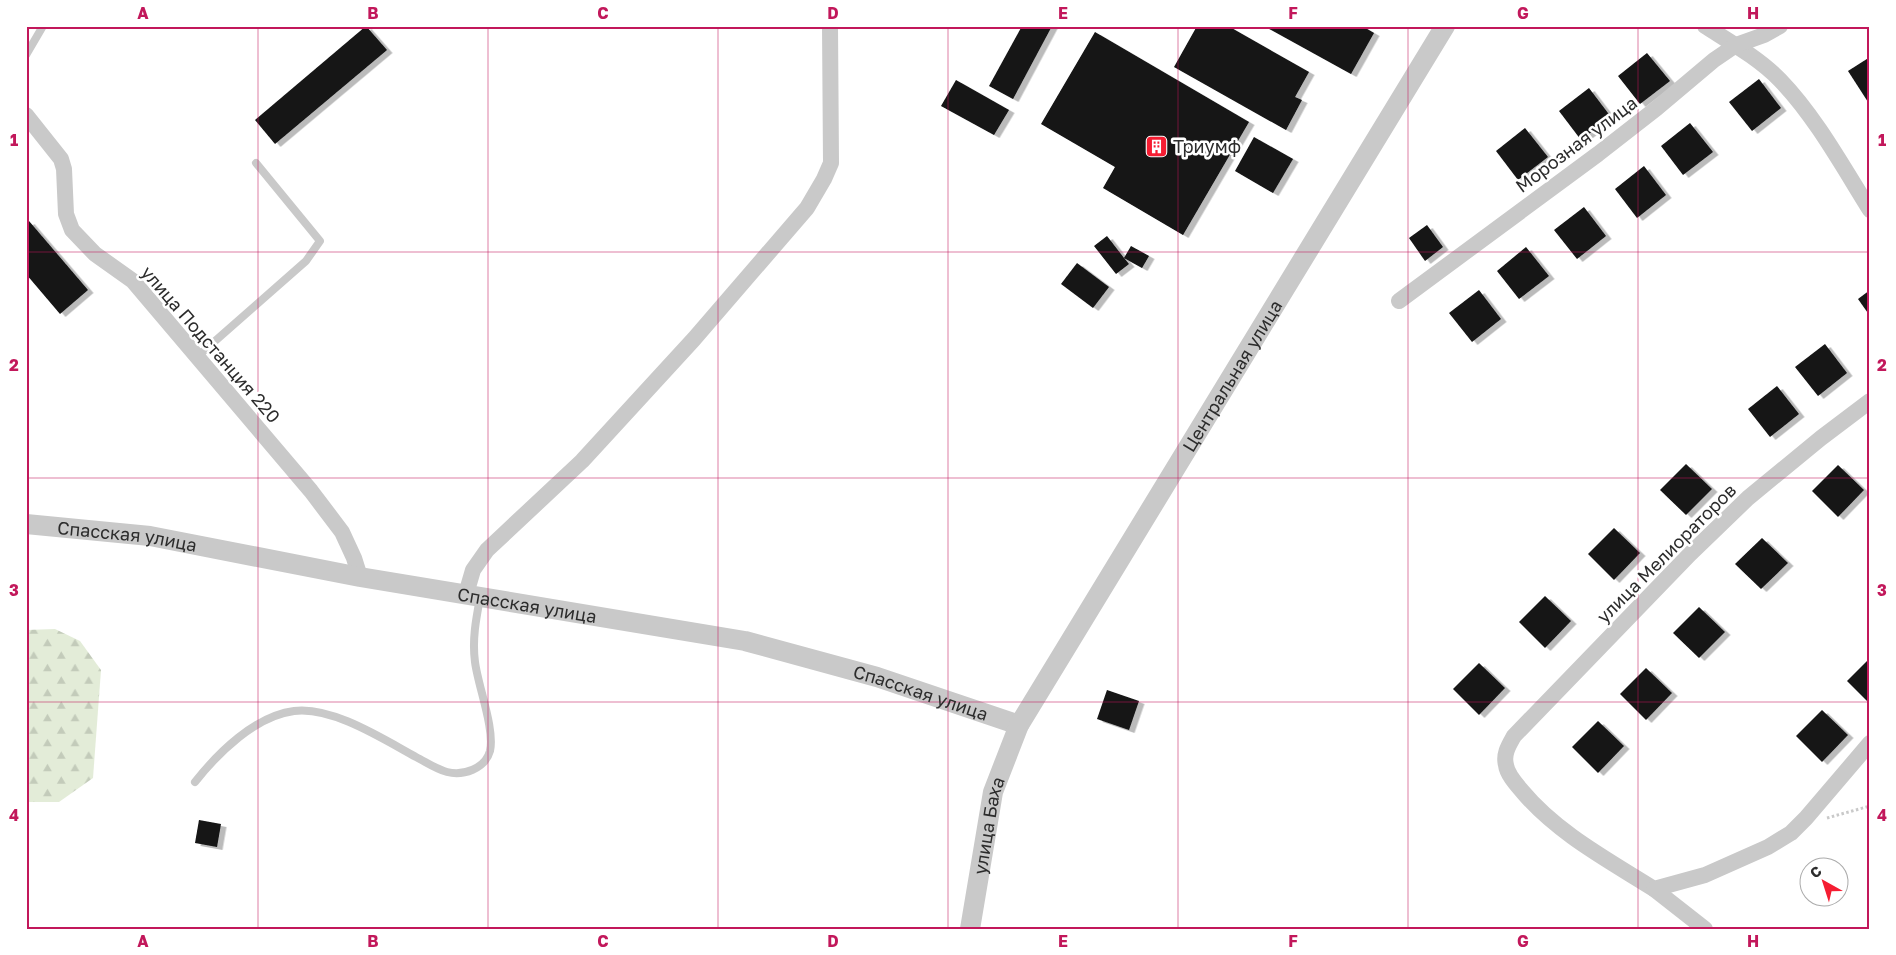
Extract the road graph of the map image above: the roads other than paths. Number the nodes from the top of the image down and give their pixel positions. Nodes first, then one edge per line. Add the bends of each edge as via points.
1 (43, 26) edge
2 (830, 26) edge
3 (1445, 26) edge
4 (1705, 26) edge
5 (1780, 26) edge
6 (1736, 45) junction
7 (26, 55) edge
8 (26, 115) edge
9 (256, 163) dead end
10 (1870, 210) edge
11 (1399, 301) dead end
12 (198, 356) junction
13 (1870, 401) edge
14 (26, 524) edge
15 (360, 577) junction
16 (473, 595) junction
17 (1019, 725) junction
18 (1870, 744) edge
19 (195, 782) dead end
20 (1654, 889) junction
21 (970, 929) edge
22 (1705, 929) edge

1 - 7 lane
2 - 16 street via 831,163 807,208 694,340 582,461 487,550 474,570
3 - 17 street, Центральная улица
4 - 6 street
5 - 6 street, Морозная улица
6 - 10 street via 1779,80 1802,107
6 - 11 street, Морозная улица via 1598,154
8 - 12 street, улица Подстанция 220 via 61,160 66,214 72,230 95,254 133,281
9 - 12 lane via 320,241 306,261
12 - 15 street, улица Подстанция 220 via 332,519 348,544
13 - 20 street, улица Мелиораторов via 1748,498 1514,736 1506,750 1506,766 1532,804 1562,830
14 - 15 street, Спасская улица via 150,536
15 - 16 street, Спасская улица
16 - 17 street, Спасская улица via 745,640 877,676
16 - 19 lane via 473,647 491,744 489,753 477,767 468,772 446,772 335,716 313,710 293,711 264,722 229,744
17 - 21 street, улица Баха via 993,792
18 - 20 street via 1791,833 1705,875
20 - 22 street

